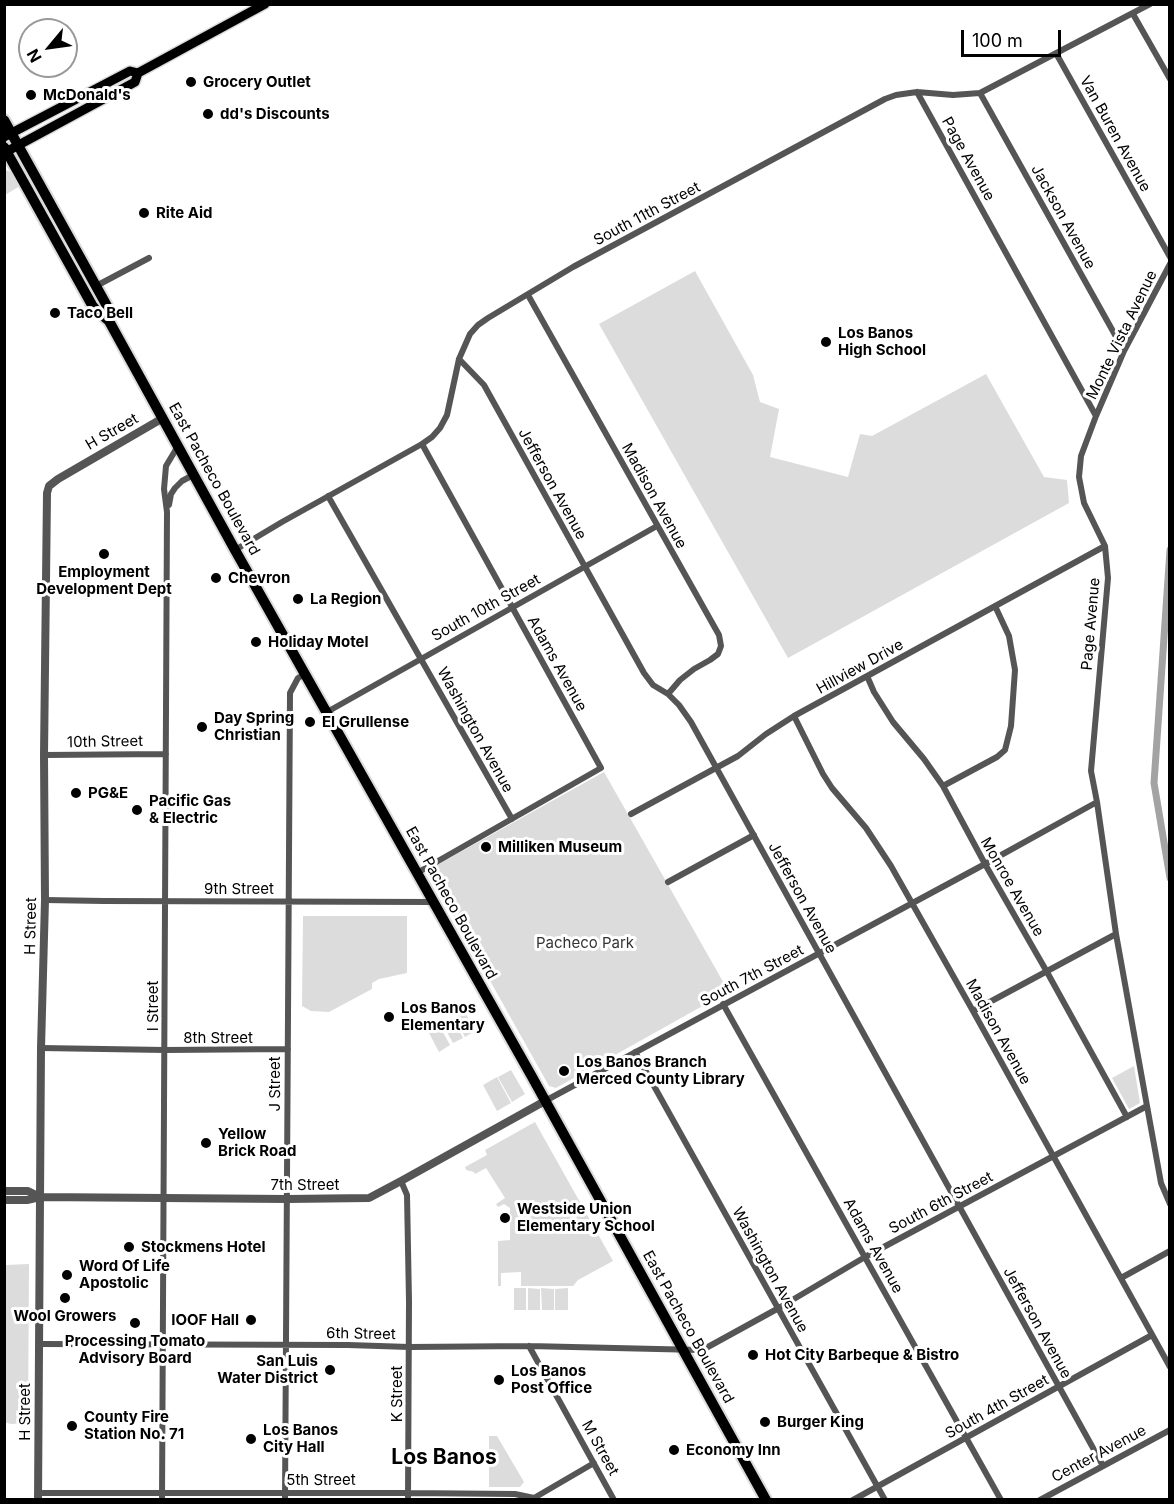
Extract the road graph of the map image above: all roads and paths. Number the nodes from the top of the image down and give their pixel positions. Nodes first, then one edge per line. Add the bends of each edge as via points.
1 (265, 4) edge
2 (1150, 4) edge
3 (1133, 14) junction
4 (1057, 55) junction
5 (138, 73) junction
6 (1170, 80) edge
7 (917, 92) junction
8 (980, 93) junction
9 (4, 120) edge
10 (8, 135) edge
11 (18, 145) junction
12 (5, 150) edge
13 (61, 247) junction
14 (1170, 257) edge
15 (149, 258) dead end
16 (1170, 264) edge
17 (96, 286) junction
18 (528, 295) junction
19 (110, 321) junction
20 (1124, 351) junction
21 (459, 359) junction
22 (1096, 416) junction
23 (163, 418) junction
24 (422, 444) junction
25 (178, 445) junction
26 (195, 474) junction
27 (328, 496) junction
28 (167, 512) junction
29 (657, 526) junction
30 (1105, 546) junction
31 (236, 550) junction
32 (584, 567) junction
33 (995, 606) junction
34 (512, 608) junction
35 (421, 658) junction
36 (305, 674) junction
37 (867, 676) junction
38 (668, 694) junction
39 (327, 712) junction
40 (794, 716) junction
41 (166, 754) junction
42 (44, 755) junction
43 (717, 768) junction
44 (943, 786) junction
45 (1096, 802) junction
46 (631, 814) dead end
47 (512, 819) junction
48 (754, 835) junction
49 (985, 864) junction
50 (417, 873) junction
51 (668, 882) dead end
52 (45, 900) junction
53 (288, 901) junction
54 (165, 902) junction
55 (434, 902) junction
56 (911, 903) junction
57 (1116, 934) junction
58 (819, 953) junction
59 (1047, 972) junction
60 (723, 1004) junction
61 (973, 1011) junction
62 (41, 1048) junction
63 (288, 1049) junction
64 (165, 1050) junction
65 (635, 1052) junction
66 (545, 1101) junction
67 (1147, 1106) junction
68 (1127, 1117) junction
69 (1053, 1157) junction
70 (401, 1181) junction
71 (4, 1191) edge
72 (40, 1197) junction
73 (164, 1198) junction
74 (287, 1199) junction
75 (4, 1200) edge
76 (1170, 1204) edge
77 (959, 1207) junction
78 (1170, 1251) edge
79 (866, 1257) junction
80 (1121, 1278) junction
81 (777, 1309) junction
82 (1152, 1335) junction
83 (39, 1344) junction
84 (163, 1344) junction
85 (286, 1345) junction
86 (529, 1346) junction
87 (409, 1347) junction
88 (683, 1350) junction
89 (1170, 1367) edge
90 (1059, 1386) junction
91 (1170, 1430) edge
92 (966, 1437) junction
93 (594, 1463) junction
94 (1103, 1466) junction
95 (877, 1486) junction
96 (162, 1492) junction
97 (38, 1496) edge
98 (285, 1496) edge
99 (408, 1496) edge
100 (534, 1499) edge
101 (162, 1500) edge
102 (615, 1500) edge
103 (766, 1500) edge
104 (853, 1500) edge
105 (885, 1500) edge
106 (1001, 1500) edge
107 (1040, 1500) edge

1 - 5 main road
2 - 3 street, South 11th Street
3 - 4 street, South 11th Street
3 - 6 street
4 - 8 street, South 11th Street
4 - 14 street, Van Buren Avenue
5 - 10 main road via 130,71
5 - 11 main road via 135,82
7 - 8 street, South 11th Street
7 - 18 street, South 11th Street via 885,99
7 - 22 street, Page Avenue
8 - 20 street, Jackson Avenue
9 - 10 highway, East Pacheco Boulevard
10 - 11 highway, East Pacheco Boulevard
11 - 12 main road
11 - 17 highway, East Pacheco Boulevard
12 - 13 highway, East Pacheco Boulevard
13 - 17 highway via 90,284
13 - 19 highway, East Pacheco Boulevard via 96,310
15 - 17 street
16 - 20 street, Monte Vista Avenue
17 - 19 highway, East Pacheco Boulevard
18 - 21 street, South 11th Street via 478,325
18 - 29 street, Madison Avenue
19 - 23 highway, East Pacheco Boulevard
20 - 22 street, Monte Vista Avenue
21 - 24 street, South 11th Street via 447,416
21 - 32 street, Jefferson Avenue via 484,385
22 - 30 street, Page Avenue via 1081,456 1079,477 1084,503
23 - 25 highway, East Pacheco Boulevard
23 - 42 street, H Street via 58,479 46,493
24 - 27 street, South 11th Street
24 - 34 street, Adams Avenue
25 - 26 highway, East Pacheco Boulevard
25 - 28 street, I Street via 166,466
26 - 28 street, I Street via 175,488
26 - 31 highway, East Pacheco Boulevard
27 - 31 street, South 11th Street
27 - 35 street, Washington Avenue
28 - 41 street, I Street
29 - 32 street, South 10th Street
29 - 38 street, Madison Avenue via 719,635 721,646 718,654 694,669
30 - 33 street, Hillview Drive
30 - 45 street, Page Avenue via 1107,578 1091,771
31 - 36 highway, East Pacheco Boulevard
32 - 34 street, South 10th Street
32 - 38 street, Jefferson Avenue via 644,673 653,685
33 - 37 street, Hillview Drive
33 - 44 street via 1008,636 1015,670 1005,750
34 - 35 street, South 10th Street
34 - 47 street, Adams Avenue via 601,768
35 - 39 street, South 10th Street
35 - 47 street, Washington Avenue
36 - 39 highway, East Pacheco Boulevard
36 - 53 street, J Street via 298,678 291,693
37 - 40 street, Hillview Drive
37 - 44 street, Monroe Avenue via 892,722
38 - 43 street, Jefferson Avenue via 691,722
39 - 50 highway, East Pacheco Boulevard
40 - 43 street, Hillview Drive
40 - 56 street, Madison Avenue via 822,774 866,828
41 - 42 street, 10th Street
41 - 54 street, I Street
42 - 52 street, H Street
43 - 46 street, Hillview Drive
43 - 48 street, Jefferson Avenue
44 - 49 street, Monroe Avenue
45 - 49 street, South 7th Street
45 - 57 street, Page Avenue
47 - 50 street
48 - 51 street
48 - 58 street, Jefferson Avenue
49 - 56 street, South 7th Street
49 - 59 street, Monroe Avenue
50 - 55 highway, East Pacheco Boulevard
52 - 54 street, 9th Street
52 - 62 street, H Street
53 - 54 street, 9th Street
53 - 55 street, 9th Street
53 - 63 street, J Street
54 - 64 street, I Street
55 - 66 highway, East Pacheco Boulevard
56 - 58 street, South 7th Street
56 - 61 street, Madison Avenue
57 - 59 street
57 - 67 street, Page Avenue
58 - 60 street, South 7th Street
58 - 77 street, Jefferson Avenue
59 - 61 street
59 - 68 street, Monroe Avenue
60 - 65 street, South 7th Street
60 - 79 street, Adams Avenue
61 - 69 street, Madison Avenue
62 - 64 street, 8th Street
62 - 72 street, H Street
63 - 64 street, 8th Street
63 - 74 street, J Street
64 - 73 street, I Street
65 - 66 street, South 7th Street
65 - 81 street, Washington Avenue
66 - 70 street, 7th Street
66 - 88 highway, East Pacheco Boulevard
67 - 68 street, South 6th Street
67 - 76 street, Page Avenue via 1161,1183
68 - 69 street, South 6th Street
69 - 77 street, South 6th Street
69 - 80 street, Madison Avenue
70 - 74 street, 7th Street via 369,1198
70 - 87 street, K Street via 407,1195
71 - 72 street, 7th Street via 28,1191
72 - 73 street, 7th Street
72 - 75 street, 7th Street
72 - 83 street, H Street
73 - 74 street, 7th Street
73 - 84 street, I Street
74 - 85 street, J Street
77 - 79 street, South 6th Street
77 - 90 street, Jefferson Avenue
78 - 80 street
79 - 81 street, South 6th Street
79 - 92 street, Adams Avenue
80 - 82 street, Madison Avenue
81 - 88 street, South 6th Street via 706,1348
81 - 95 street, Washington Avenue
82 - 89 street, Madison Avenue
82 - 90 street, South 4th Street
83 - 84 street, 6th Street
83 - 97 street, H Street
84 - 85 street, 6th Street
84 - 96 street, I Street
85 - 87 street, 6th Street
85 - 98 street, J Street
86 - 87 street, 6th Street
86 - 88 street, 6th Street
86 - 93 street, M Street
87 - 99 street, K Street
88 - 103 highway, East Pacheco Boulevard
90 - 92 street, South 4th Street
90 - 94 street, Jefferson Avenue
91 - 94 street, Center Avenue
92 - 95 street, South 4th Street
92 - 106 street, Adams Avenue
93 - 100 street, 5th Street
93 - 102 street, M Street
94 - 107 street, Center Avenue
95 - 104 street, South 4th Street
95 - 105 street, Washington Avenue
96 - 97 street, 5th Street
96 - 98 street, 5th Street
96 - 101 street, I Street
98 - 99 street, 5th Street
99 - 100 street, 5th Street via 515,1494

